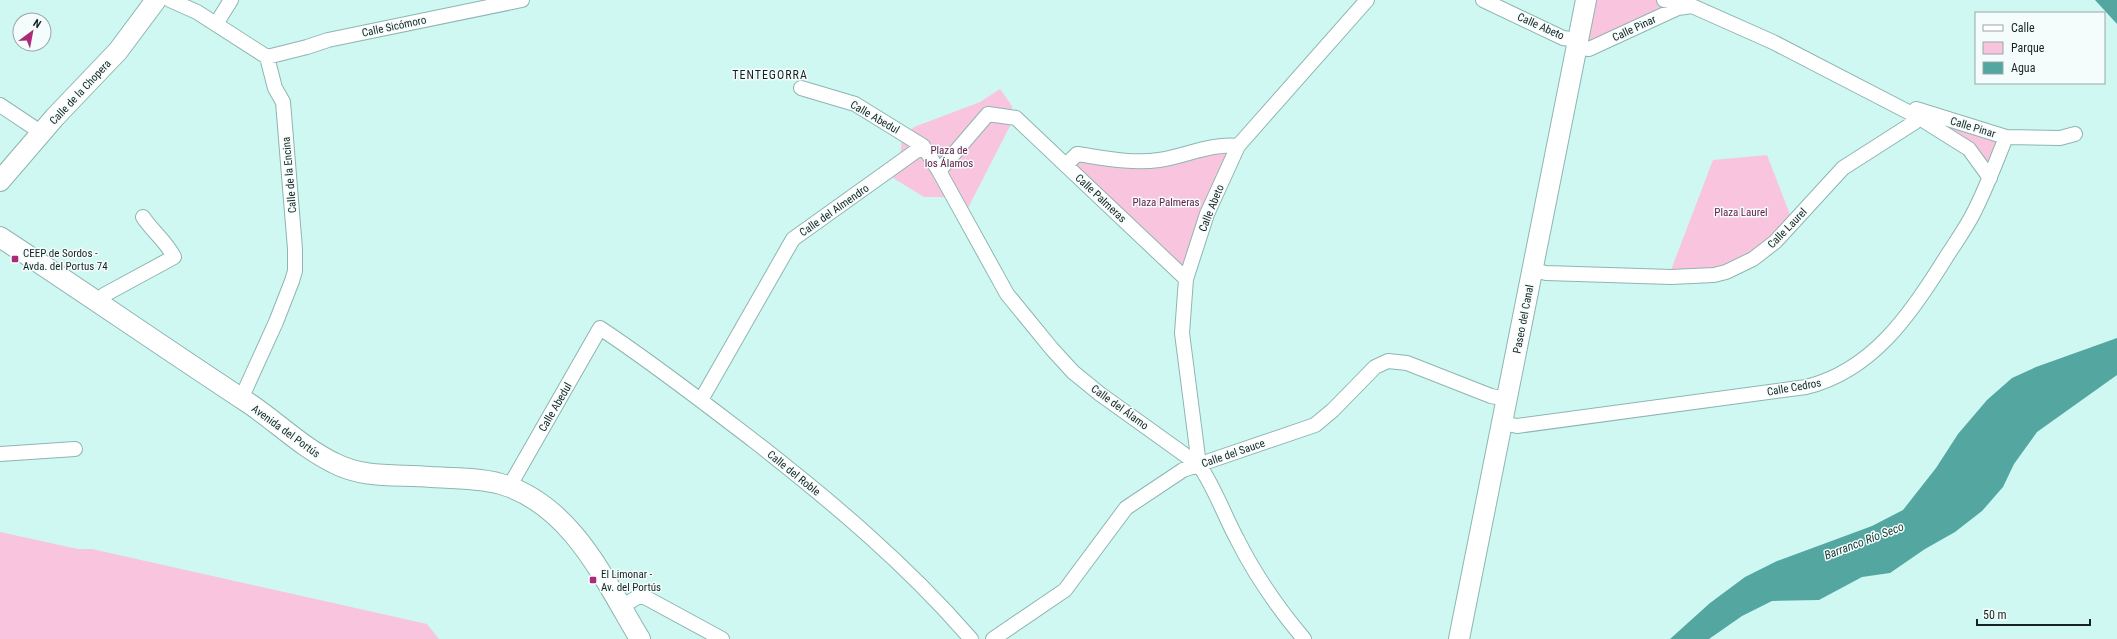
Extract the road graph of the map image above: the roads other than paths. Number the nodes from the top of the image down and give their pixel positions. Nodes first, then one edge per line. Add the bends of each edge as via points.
1 (156, 0) edge
2 (170, 0) edge
3 (231, 0) edge
4 (522, 0) edge
5 (1367, 0) edge
6 (1483, 0) edge
7 (1586, 0) edge
8 (1664, 0) edge
9 (1692, 6) junction
10 (216, 24) junction
11 (1578, 44) junction
12 (267, 57) junction
13 (801, 88) dead end
14 (1875, 94) junction
15 (0, 105) edge
16 (1918, 117) junction
17 (42, 133) junction
18 (2075, 134) dead end
19 (2006, 137) junction
20 (923, 146) junction
21 (1238, 146) junction
22 (1066, 165) junction
23 (939, 171) junction
24 (1990, 178) junction
25 (0, 181) edge
26 (143, 217) dead end
27 (0, 237) edge
28 (1533, 270) junction
29 (1186, 279) junction
30 (99, 302) junction
31 (600, 328) joint
32 (241, 399) junction
33 (1507, 399) junction
34 (701, 400) junction
35 (1502, 423) junction
36 (76, 449) dead end
37 (0, 454) edge
38 (1200, 465) junction
39 (510, 487) junction
40 (621, 607) junction
41 (640, 639) edge
42 (722, 639) edge
43 (971, 639) edge
44 (993, 639) edge
45 (1304, 639) edge
46 (1460, 639) edge

1 - 17 main road, Calle de la Chopera via 118,51
2 - 10 street via 198,12
3 - 10 street
4 - 12 street, Calle Sicómoro via 328,40 307,48
5 - 21 street, Calle Abeto
6 - 11 street, Calle Abeto
7 - 11 main road, Paseo del Canal
8 - 9 street, Calle Pinar
9 - 11 street, Calle Pinar via 1678,8 1589,49
9 - 14 street, Calle Pinar via 1773,42
10 - 12 street
11 - 28 main road, Paseo del Canal
12 - 32 street, Calle de la Encina via 275,88 283,102 295,271 276,322
13 - 20 street, Calle Abedul via 855,104
14 - 16 street, Calle Pinar
14 - 19 street, Calle Pinar via 1932,115
15 - 17 street
16 - 24 street, Calle Pinar via 1969,149
16 - 28 street, Calle Laurel via 1915,122 1843,168 1765,251 1726,272 1714,275 1671,276 1546,273
17 - 25 main road, Calle de la Chopera
18 - 19 street, Calle Pinar via 2060,138
19 - 24 street, Calle Cedros
20 - 23 street
20 - 34 street, Calle del Almendro via 793,239
21 - 22 street via 1224,144 1148,162 1077,154
21 - 29 street, Calle Abeto via 1207,214
22 - 23 street, Calle Palmeras via 1016,118 988,114
22 - 29 street, Calle Palmeras
23 - 38 street, Calle del Álamo via 1007,294 1052,349 1073,372 1100,394
24 - 35 street, Calle Cedros via 1975,212 1911,311 1876,350 1836,377 1806,387 1517,426
26 - 30 street via 168,245 174,257 104,295
27 - 30 main road, Avenida del Portús
28 - 33 main road, Paseo del Canal
29 - 38 street, Calle Abeto via 1182,333
30 - 32 main road, Avenida del Portús
31 - 34 street, Calle del Roble
31 - 39 street, Calle Abedul
32 - 39 main road, Avenida del Portús via 307,448 351,470 384,476 472,480
33 - 35 main road, Paseo del Canal
33 - 38 street, Calle del Sauce via 1491,396 1407,363 1388,361 1375,367 1334,410 1315,424
34 - 43 street, Calle del Roble via 801,477 883,548 942,606
35 - 46 main road, Paseo del Canal
36 - 37 street
38 - 44 street, Calle del Sauce via 1183,470 1126,508 1065,590
38 - 45 street, Calle del Álamo via 1210,480 1250,564 1276,605
39 - 40 main road, Avenida del Portús via 537,501 565,523 581,543
40 - 41 main road, Avenida del Portús
40 - 42 street via 641,595

